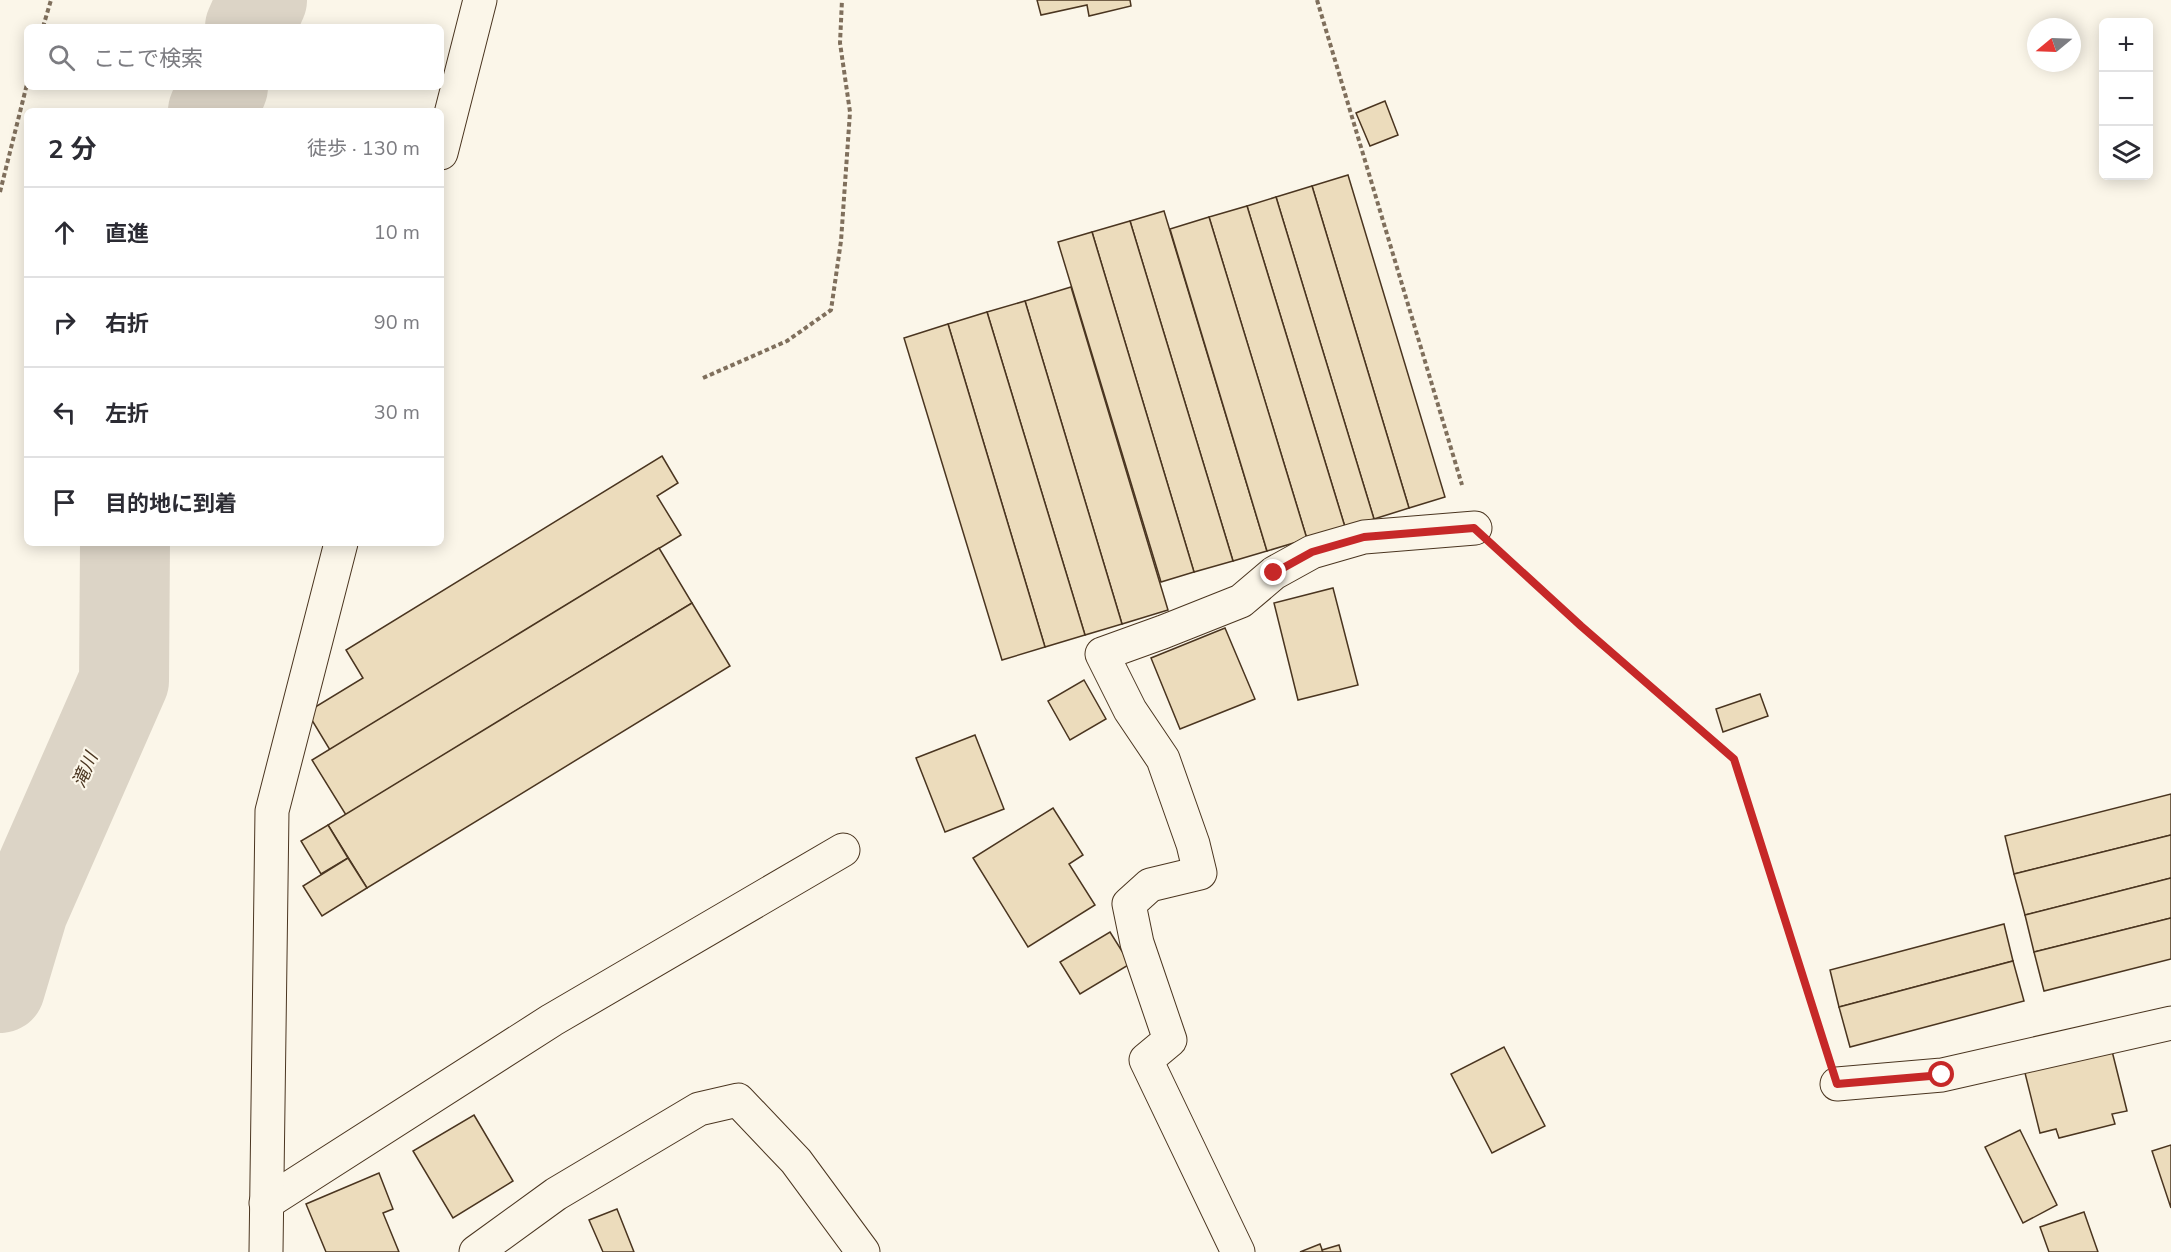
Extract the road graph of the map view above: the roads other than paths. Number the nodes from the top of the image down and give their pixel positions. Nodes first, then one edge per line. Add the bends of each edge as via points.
1 (480, 0) edge
2 (444, 141) edge
3 (1474, 528) road end
4 (340, 546) edge
5 (843, 850) dead end
6 (2171, 1023) edge
7 (1837, 1084) road end
8 (267, 1203) junction
9 (266, 1252) edge
10 (476, 1252) edge
11 (863, 1252) edge
12 (1238, 1252) edge

1 - 2 street
3 - 12 street via 1364,537 1312,552 1274,573 1241,600 1102,654 1130,710 1163,759 1200,873 1150,885 1129,904 1137,943 1170,1040 1146,1060
4 - 8 street via 272,811
5 - 8 street via 552,1020
6 - 7 street via 1942,1075
8 - 9 street
10 - 11 street via 556,1194 699,1109 738,1100 796,1161

